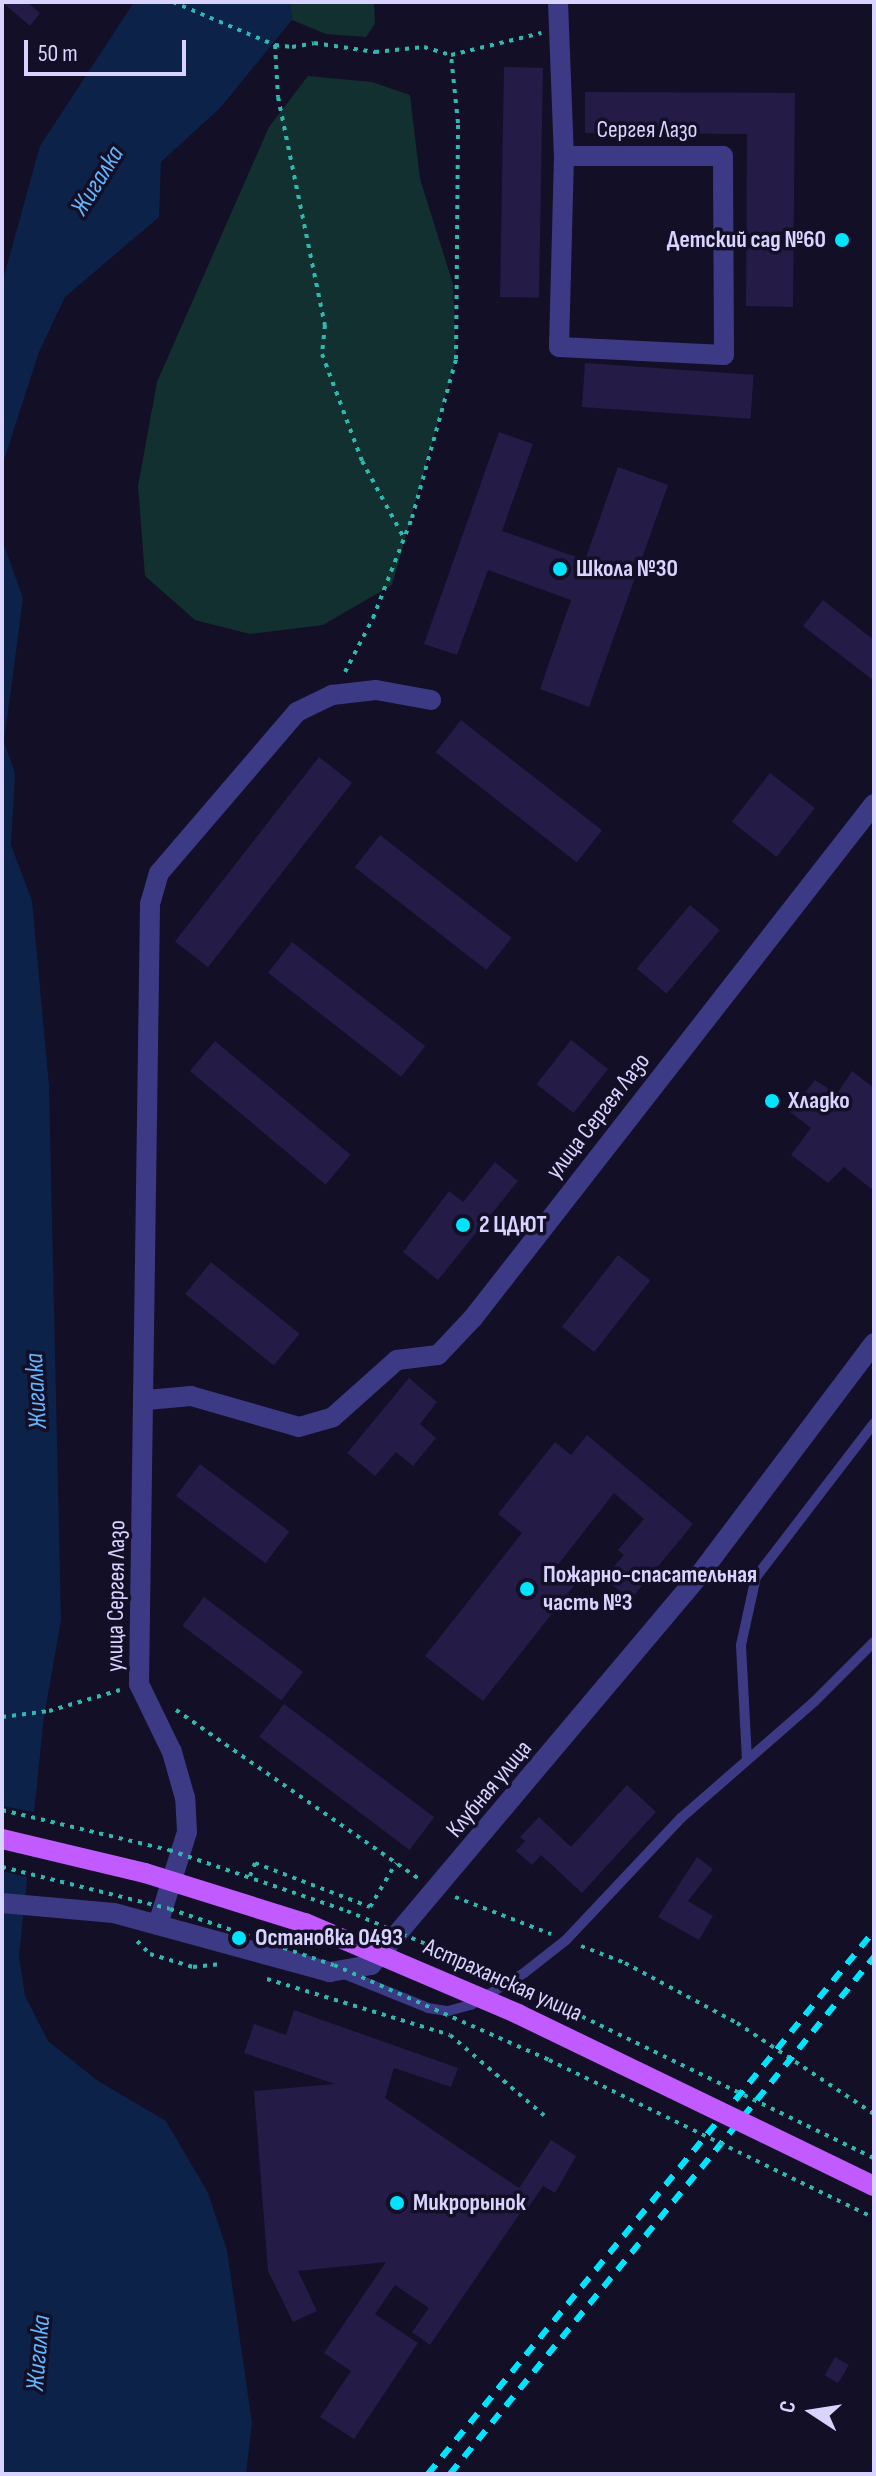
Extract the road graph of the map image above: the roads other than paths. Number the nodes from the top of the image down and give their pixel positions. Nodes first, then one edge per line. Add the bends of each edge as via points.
1 (558, 2) edge
2 (564, 156) junction
3 (431, 700) dead end
4 (874, 804) edge
5 (874, 1343) edge
6 (147, 1400) junction
7 (874, 1423) edge
8 (874, 1642) edge
9 (747, 1760) junction
10 (2, 1839) edge
11 (2, 1903) edge
12 (158, 1924) junction
13 (340, 1973) junction
14 (874, 2186) edge

1 - 2 street
2 - 2 street, Сергея Лазо via 559,347 724,355 723,156
3 - 6 street, улица Сергея Лазо via 376,690 332,695 297,712 159,873 150,904
4 - 6 street, улица Сергея Лазо via 473,1318 438,1355 397,1360 333,1417 299,1427 191,1396
5 - 13 street, Клубная улица via 697,1578 438,1890 371,1965
6 - 12 street, улица Сергея Лазо via 139,1684 172,1752 185,1798 187,1832
7 - 9 lane via 756,1577 741,1645
8 - 9 lane
9 - 13 lane via 681,1818 566,1940 471,2005 448,2011 428,2008
10 - 14 main road, Астраханская улица, bridge via 145,1873 305,1923 518,2014
11 - 12 street via 72,1908
12 - 13 street

